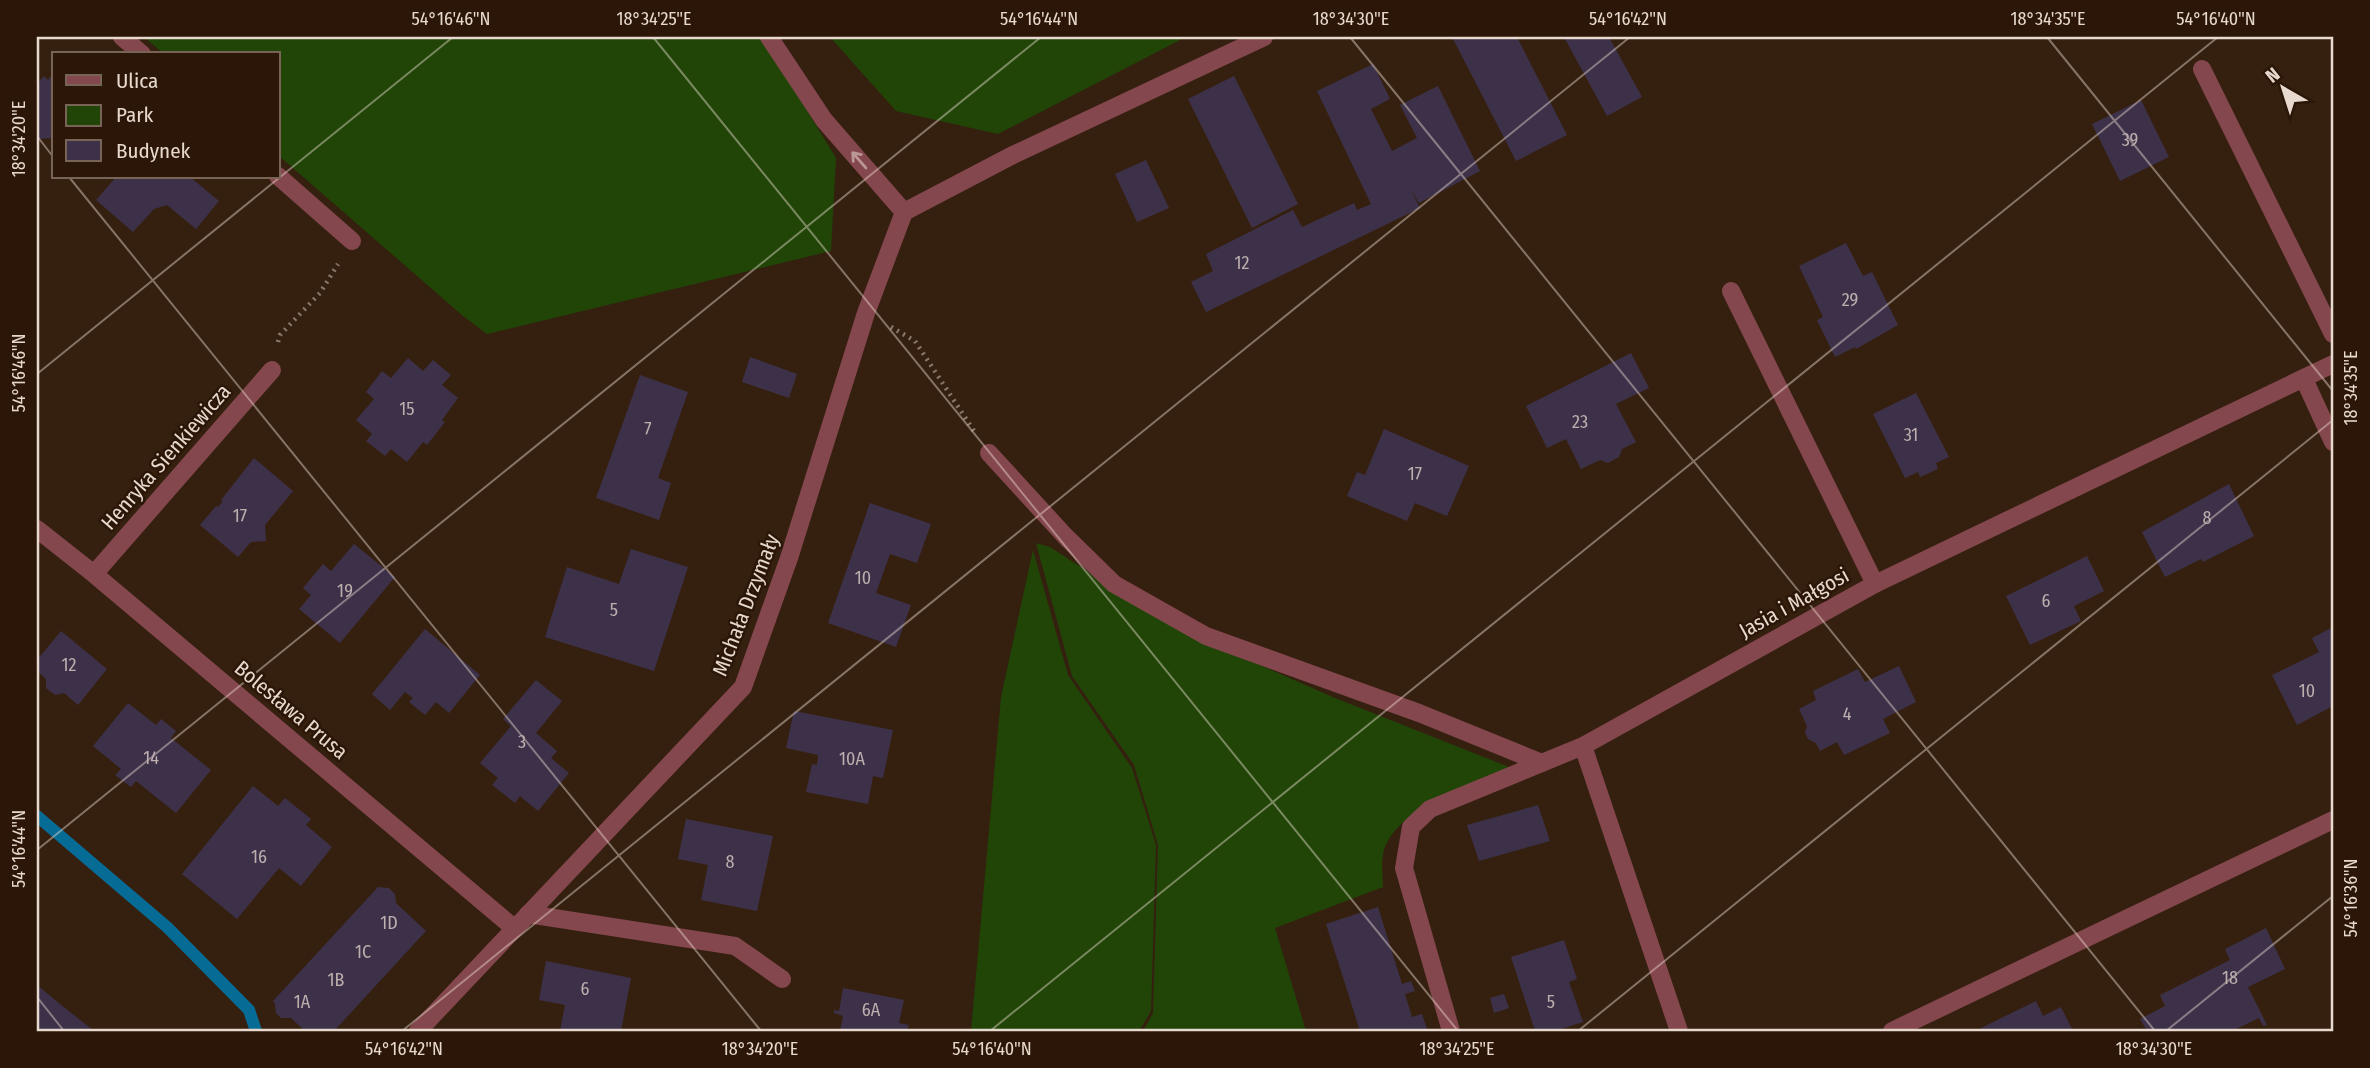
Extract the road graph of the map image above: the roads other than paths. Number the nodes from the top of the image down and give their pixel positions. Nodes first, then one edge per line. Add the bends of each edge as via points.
1 (122, 37) edge
2 (769, 37) edge
3 (1264, 37) edge
4 (140, 52) edge
5 (2202, 69) dead end
6 (280, 178) edge
7 (904, 212) junction
8 (352, 241) road end
9 (1731, 291) dead end
10 (2333, 334) edge
11 (2333, 364) edge
12 (272, 370) road end
13 (2304, 379) junction
14 (2333, 442) edge
15 (989, 453) road end
16 (37, 529) edge
17 (94, 574) junction
18 (1875, 584) junction
19 (1583, 746) junction
20 (1542, 763) junction
21 (2333, 820) edge
22 (528, 914) junction
23 (514, 928) junction
24 (782, 979) dead end
25 (418, 1031) edge
26 (1451, 1031) edge
27 (1679, 1031) edge
28 (1892, 1031) edge

1 - 4 street
7 -> 2 street via 824,120
3 - 7 street via 1011,156
5 - 10 street
6 - 8 street
7 - 22 street, Michała Drzymały via 866,313 743,687
9 - 18 street
11 - 13 street, Jasia i Małgosi
12 - 17 street, Henryka Sienkiewicza
13 - 14 street
13 - 18 street, Jasia i Małgosi
15 - 20 street via 1114,584 1206,636
16 - 17 street, Bolesława Prusa
17 - 23 street, Bolesława Prusa
18 - 19 street, Jasia i Małgosi
19 - 20 street, Jasia i Małgosi
19 - 27 street
20 - 26 street, Jasia i Małgosi via 1430,809 1411,827 1405,868
21 - 28 street
22 - 23 street, Michała Drzymały
22 - 24 street via 734,946
23 - 25 street, Michała Drzymały

